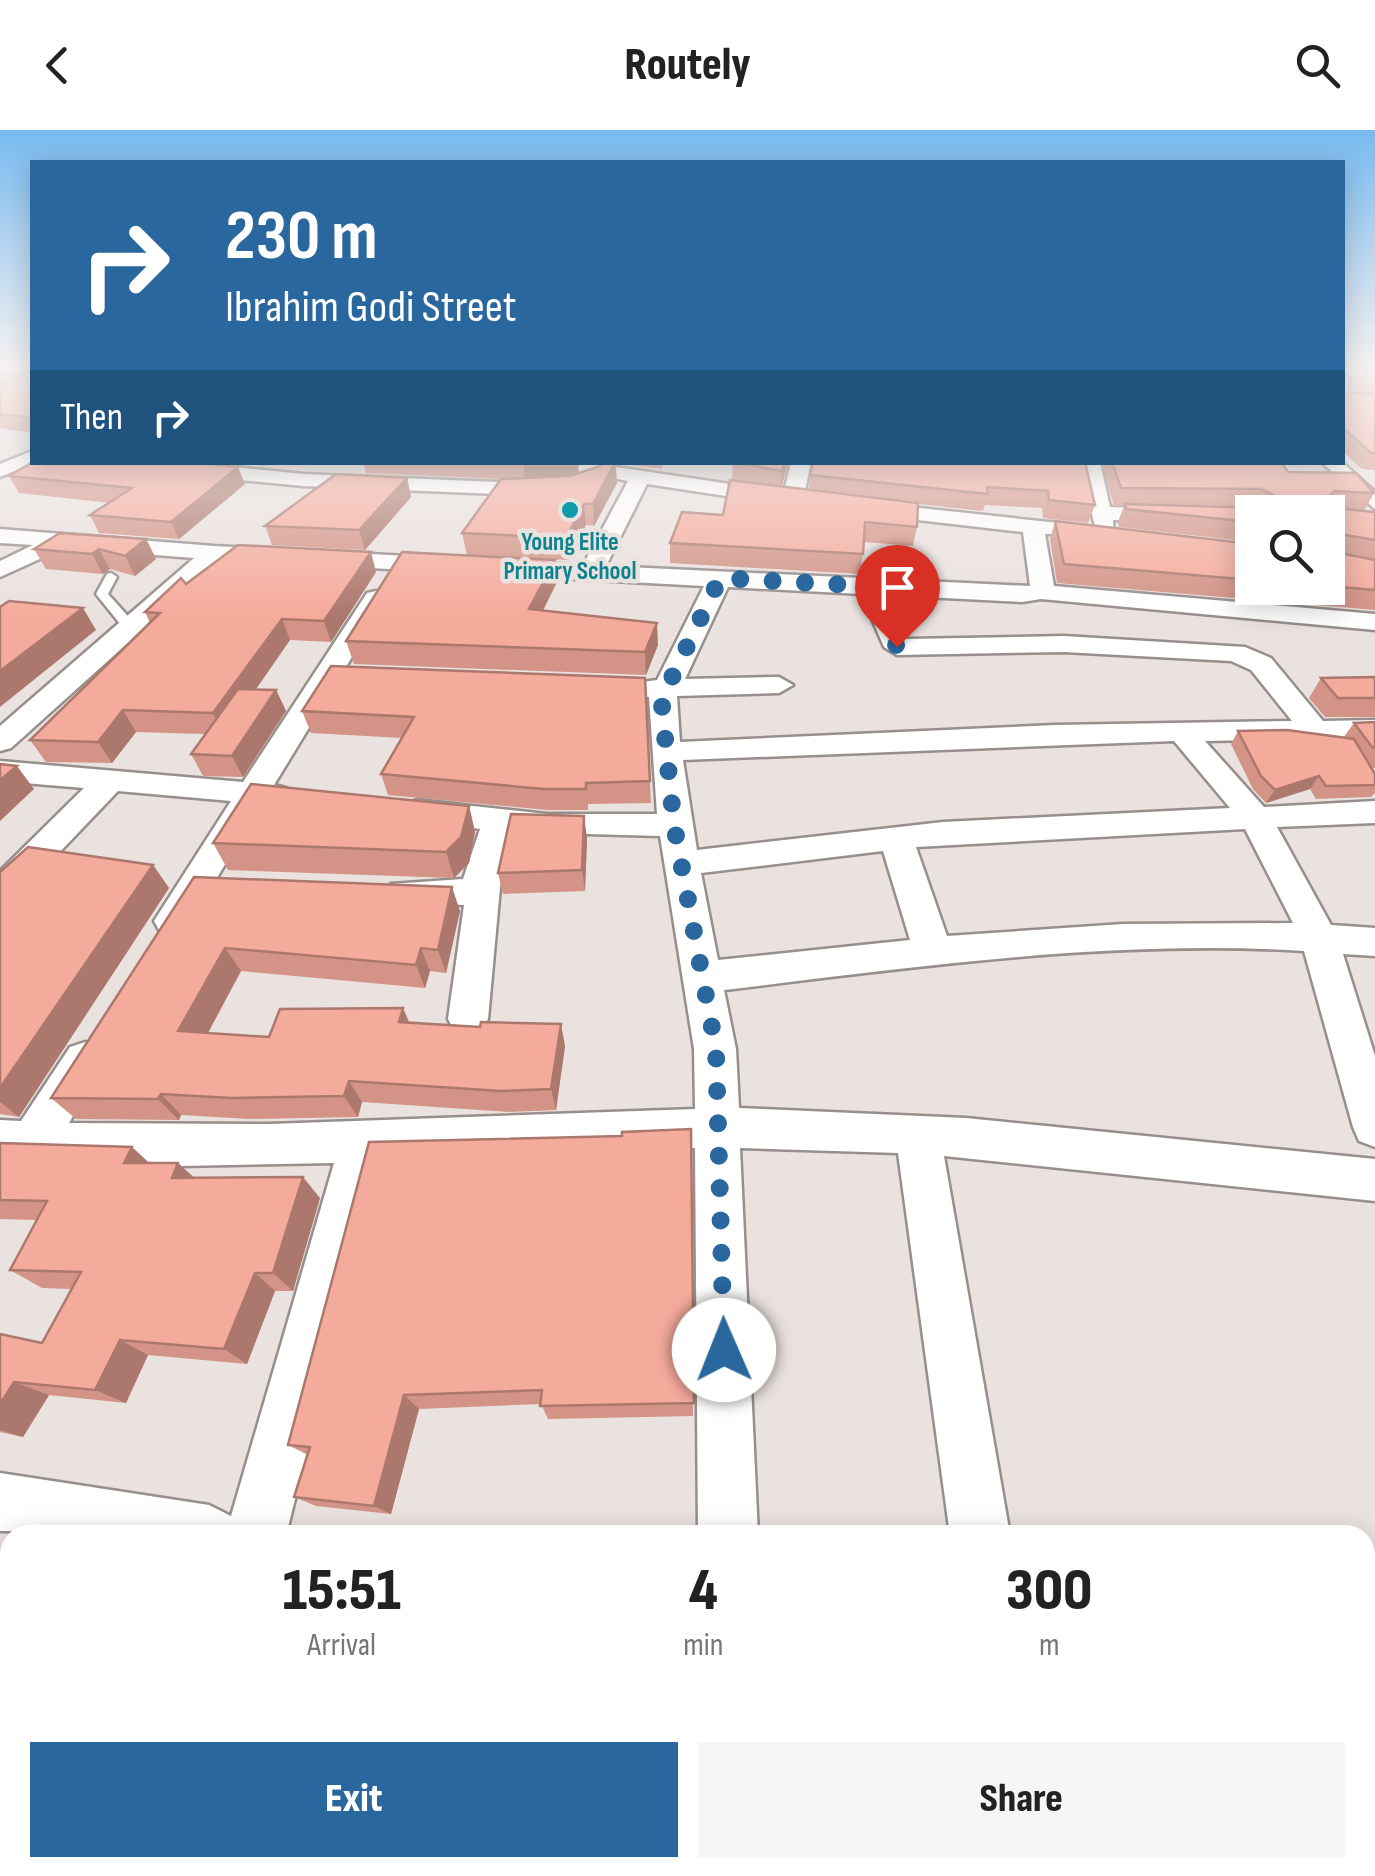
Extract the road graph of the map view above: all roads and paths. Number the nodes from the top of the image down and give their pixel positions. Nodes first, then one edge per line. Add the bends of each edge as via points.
1 (30, 458) edge
2 (150, 465) edge
3 (559, 465) edge
4 (801, 465) edge
5 (1091, 465) edge
6 (1332, 465) edge
7 (0, 472) edge
8 (629, 476) junction
9 (1375, 502) edge
10 (849, 506) edge
11 (1235, 517) edge
12 (1033, 526) junction
13 (1110, 528) junction
14 (0, 536) edge
15 (58, 542) junction
16 (214, 553) junction
17 (400, 561) junction
18 (0, 570) edge
19 (592, 570) junction
20 (111, 576) dead end
21 (720, 578) junction
22 (870, 586) junction
23 (1041, 592) junction
24 (1375, 622) edge
25 (130, 627) junction
26 (327, 674) junction
27 (362, 677) edge
28 (779, 686) dead end
29 (646, 690) junction
30 (1314, 729) junction
31 (1375, 729) edge
32 (1180, 730) junction
33 (0, 742) edge
34 (665, 752) junction
35 (0, 771) edge
36 (110, 781) junction
37 (252, 792) junction
38 (311, 799) edge
39 (390, 808) edge
40 (1375, 812) edge
41 (1255, 816) junction
42 (500, 820) junction
43 (896, 838) junction
44 (678, 844) junction
45 (485, 880) junction
46 (195, 884) junction
47 (233, 885) edge
48 (365, 891) edge
49 (0, 892) edge
50 (1319, 937) junction
51 (1375, 942) edge
52 (154, 948) edge
53 (934, 952) junction
54 (702, 977) junction
55 (468, 1020) dead end
56 (104, 1029) edge
57 (1363, 1046) edge
58 (1375, 1127) edge
59 (719, 1128) junction
60 (918, 1136) junction
61 (16, 1142) edge
62 (362, 1142) junction
63 (1375, 1180) edge
64 (0, 1502) edge
65 (146, 1525) edge
66 (259, 1525) edge
67 (728, 1525) edge
68 (978, 1525) edge

1 - 7 street
2 - 8 street via 525,490
3 - 8 street
4 - 8 street via 803,501
5 - 13 street
6 - 9 street
8 - 19 street
10 - 12 street
11 - 13 street
12 - 13 street
12 - 23 street
14 - 15 street
15 - 16 street
15 - 18 street
16 - 17 street
16 - 25 street
17 - 19 street
17 - 26 street
19 - 21 street
20 - 25 lane via 102,594
21 - 22 street
21 - 29 street
22 - 23 street
22 - 30 street via 897,647 1064,644 1236,652 1261,664
23 - 24 street
25 - 33 street
26 - 27 street
26 - 37 street
28 - 29 street
29 - 34 street via 662,708
30 - 31 street
30 - 32 street
32 - 34 street
32 - 41 street
34 - 44 street
35 - 36 street
36 - 37 street
36 - 49 street
37 - 38 street
37 - 46 street
39 - 42 street
40 - 41 street
41 - 43 street
41 - 50 street
42 - 44 street via 598,828
42 - 45 street
43 - 44 street
43 - 53 street
44 - 54 street
45 - 48 street via 460,896
45 - 55 street
46 - 47 street
46 - 52 street
50 - 51 street
50 - 53 street via 1200,936
50 - 57 street
53 - 54 street
54 - 59 street via 716,1049
56 - 61 street
57 - 58 street
59 - 60 street
59 - 62 street
59 - 67 street
60 - 63 street
60 - 68 street
61 - 62 street
62 - 66 street
64 - 65 street

